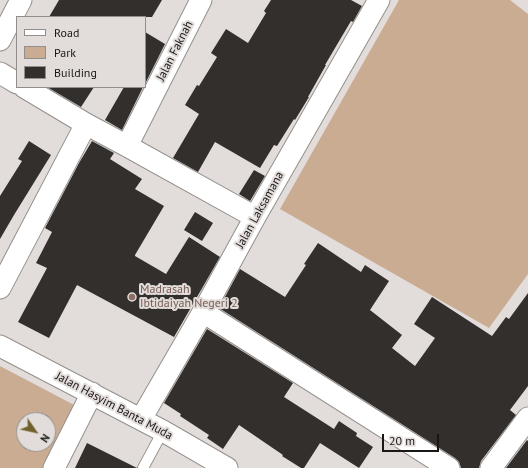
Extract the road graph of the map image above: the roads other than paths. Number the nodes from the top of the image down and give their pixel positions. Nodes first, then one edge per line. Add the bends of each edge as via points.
1 (21, 0) edge
2 (201, 0) edge
3 (379, 0) edge
4 (0, 40) edge
5 (0, 73) edge
6 (16, 82) edge
7 (26, 88) edge
8 (86, 124) junction
9 (127, 146) junction
10 (255, 217) junction
11 (0, 288) edge
12 (203, 312) junction
13 (0, 346) edge
14 (92, 393) junction
15 (528, 418) edge
16 (141, 419) junction
17 (163, 431) junction
18 (54, 468) edge
19 (142, 468) edge
20 (227, 468) edge
21 (448, 468) edge
22 (491, 468) edge

1 - 4 street
2 - 9 street, Jalan Faknah
3 - 10 street, Jalan Laksamana
5 - 6 street
7 - 8 street
8 - 9 street
8 - 11 street
9 - 10 street
10 - 12 street, Jalan Laksamana
12 - 16 street, Jalan Laksamana
12 - 21 street
13 - 14 street, Jalan Hasyim Banta Muda
14 - 16 street, Jalan Hasyim Banta Muda
14 - 18 street
15 - 22 street
16 - 17 street, Jalan Hasyim Banta Muda
17 - 19 lane
17 - 20 street, Jalan Hasyim Banta Muda

